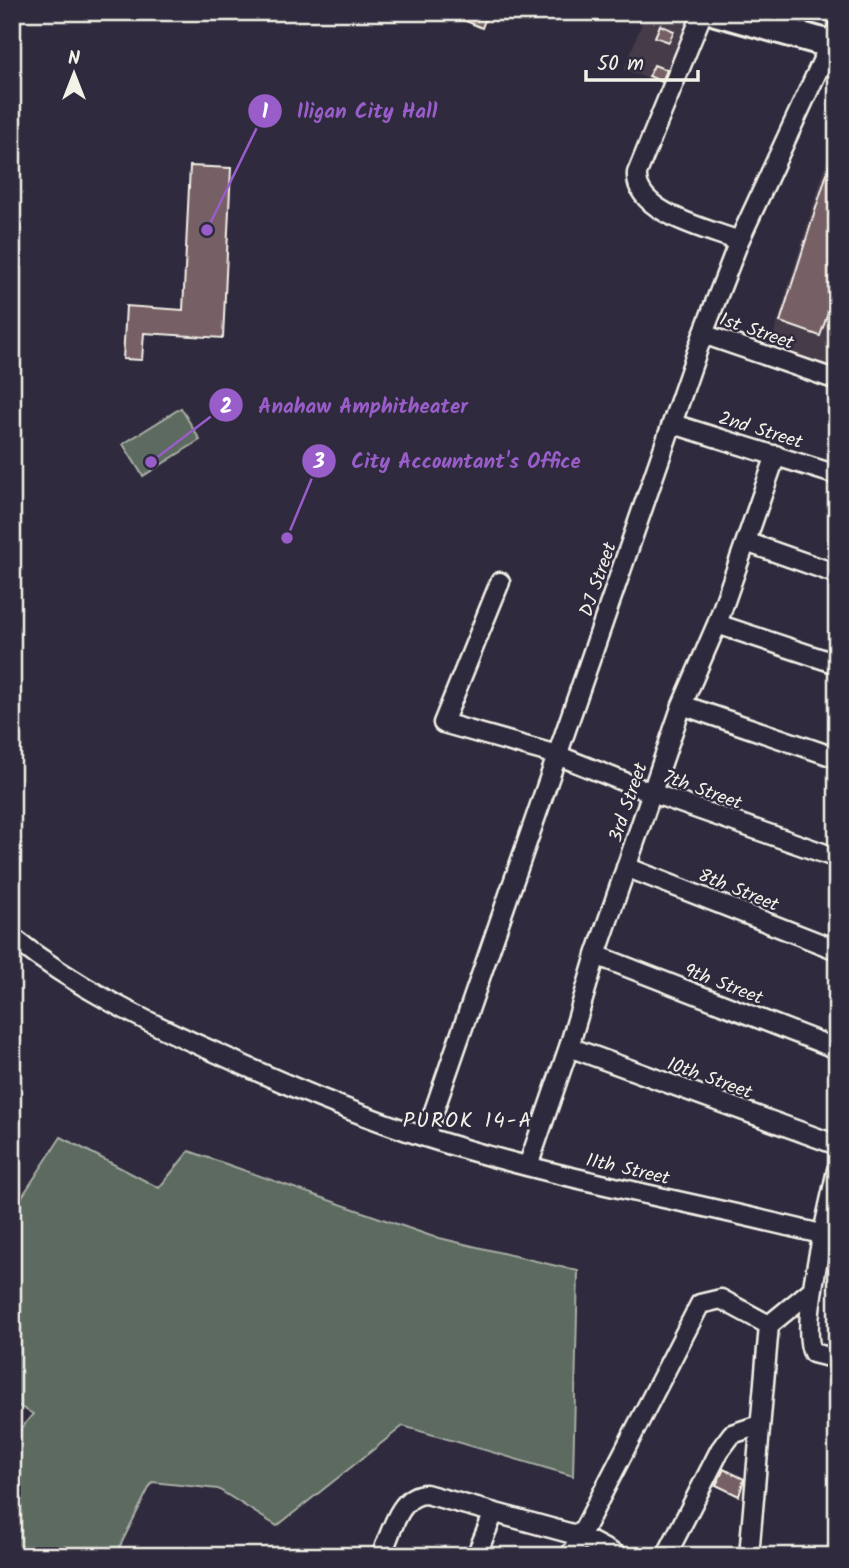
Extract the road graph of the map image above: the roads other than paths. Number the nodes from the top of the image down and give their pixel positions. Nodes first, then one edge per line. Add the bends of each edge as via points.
1 (703, 12) edge
2 (716, 12) edge
3 (834, 40) edge
4 (739, 241) junction
5 (704, 334) junction
6 (837, 380) edge
7 (673, 424) junction
8 (776, 455) junction
9 (837, 475) edge
10 (746, 542) junction
11 (837, 574) edge
12 (500, 582) dead end
13 (717, 624) junction
14 (837, 664) edge
15 (682, 705) junction
16 (557, 755) junction
17 (837, 758) edge
18 (652, 793) junction
19 (837, 858) edge
20 (626, 867) junction
21 (12, 937) edge
22 (837, 950) edge
23 (596, 955) junction
24 (569, 1047) junction
25 (837, 1049) edge
26 (425, 1137) junction
27 (837, 1145) edge
28 (528, 1166) junction
29 (837, 1170) edge
30 (830, 1236) edge
31 (813, 1289) junction
32 (769, 1325) junction
33 (837, 1359) edge
34 (759, 1425) junction
35 (493, 1515) junction
36 (580, 1536) junction
37 (381, 1556) edge
38 (475, 1556) edge
39 (570, 1556) edge
40 (618, 1556) edge
41 (666, 1556) edge
42 (749, 1556) edge

1 - 4 street via 636,185 640,194 663,212
2 - 3 main road
3 - 4 street, DJ Street
4 - 5 street, DJ Street
5 - 6 street, 1st Street
5 - 7 street, DJ Street
7 - 8 street, 2nd Street
7 - 16 street, DJ Street
8 - 9 street, 2nd Street
8 - 10 street, 3rd Street
10 - 11 street
10 - 13 street, 3rd Street
12 - 16 street, 7th Street via 443,723
13 - 14 street
13 - 15 street, 3rd Street
15 - 17 street
15 - 18 street, 3rd Street
16 - 18 street, 7th Street
16 - 26 street, DJ Street
18 - 19 street, 7th Street
18 - 20 street, 3rd Street
20 - 22 street, 8th Street
20 - 23 street, 3rd Street
21 - 26 street, 11th Street via 55,971 175,1035 302,1092
23 - 24 street, 3rd Street
23 - 25 street, 9th Street
24 - 27 street, 10th Street
24 - 28 street, 3rd Street
26 - 28 street, 11th Street
28 - 30 street, 11th Street
29 - 30 street
30 - 31 street
31 - 32 street
31 - 33 street via 807,1345 813,1353
32 - 34 street
32 - 36 street via 721,1299 700,1304
34 - 41 street via 732,1434 726,1442
34 - 42 street
35 - 36 street
35 - 37 street via 416,1494 407,1500
35 - 38 street
36 - 39 street
36 - 40 street

